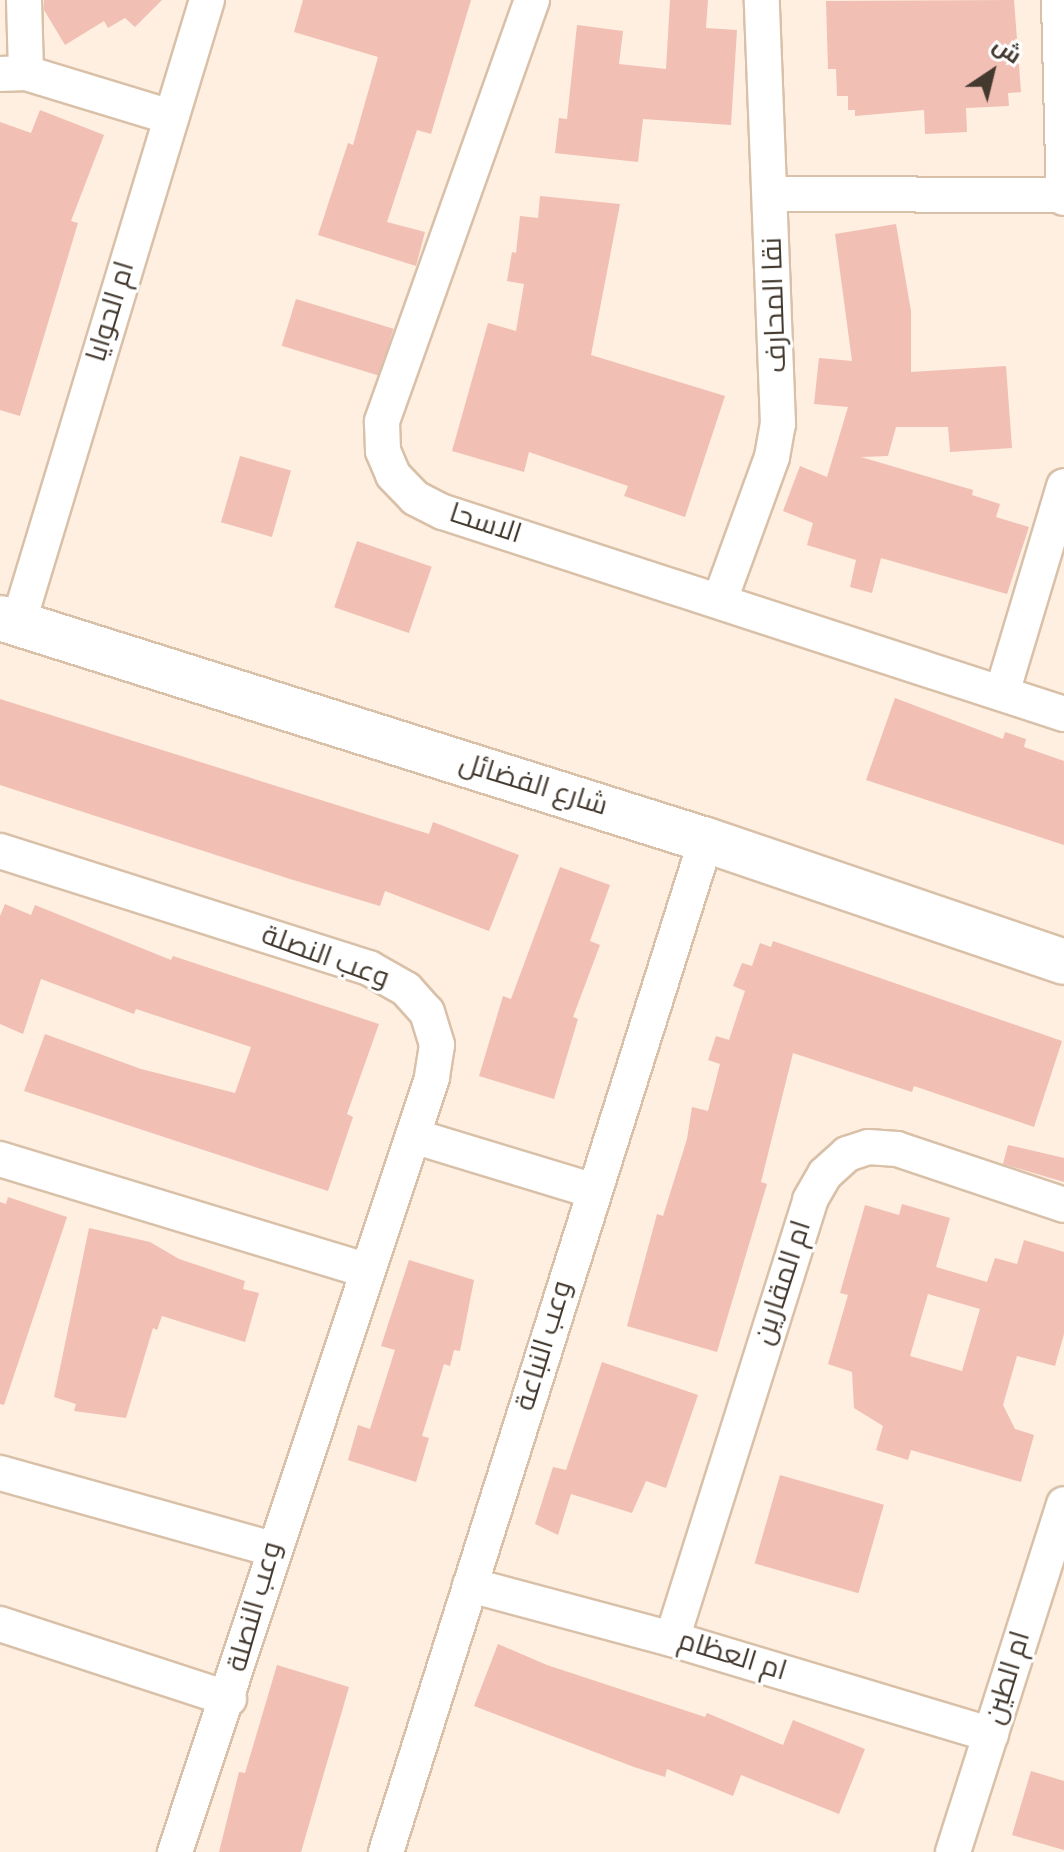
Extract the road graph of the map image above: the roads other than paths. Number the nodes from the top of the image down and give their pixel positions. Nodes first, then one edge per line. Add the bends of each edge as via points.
1 (24, 0) edge
2 (207, 0) edge
3 (532, 0) edge
4 (762, 0) edge
5 (1059, 0) edge
6 (13, 74) edge
7 (171, 117) junction
8 (772, 194) junction
9 (1064, 196) edge
10 (1064, 486) edge
11 (720, 600) junction
12 (9, 621) edge
13 (1002, 693) junction
14 (1064, 714) edge
15 (706, 840) junction
16 (0, 851) edge
17 (1064, 962) edge
18 (413, 1136) junction
19 (0, 1159) edge
20 (594, 1191) junction
21 (1064, 1205) edge
22 (366, 1270) junction
23 (0, 1473) edge
24 (1064, 1504) edge
25 (273, 1549) junction
26 (470, 1585) junction
27 (0, 1624) edge
28 (672, 1639) junction
29 (229, 1699) junction
30 (991, 1735) junction
31 (175, 1852) edge
32 (386, 1852) edge
33 (953, 1852) edge

1 - 6 street
2 - 7 street, ام الحوايا
3 - 11 street, الاسحا via 382,422 383,451 393,475 415,498 443,512
4 - 8 street, نقا المحارف
5 - 9 street
6 - 7 street
7 - 12 street, ام الحوايا
8 - 9 street
8 - 11 street, نقا المحارف via 778,424 772,457
10 - 13 street
11 - 13 street, الاسحا
12 - 15 street, شارع الفضائل
13 - 14 street, الاسحا
15 - 17 street, شارع الفضائل
15 - 20 street, وعب النباعة
16 - 18 street, وعب النصلة via 369,968 406,989 427,1012 437,1045
18 - 20 street
18 - 22 street, وعب النصلة
19 - 22 street
20 - 26 street, وعب النباعة
21 - 28 street, ام المقارين via 897,1149 868,1147 847,1154 825,1174 810,1200
22 - 25 street, وعب النصلة
23 - 25 street
24 - 30 street, ام الطين
25 - 29 street, وعب النصلة
26 - 28 street, ام العظام
26 - 32 street, وعب النباعة
27 - 29 street
28 - 30 street, ام العظام
29 - 31 street, وعب النصلة
30 - 33 street, ام الطين

